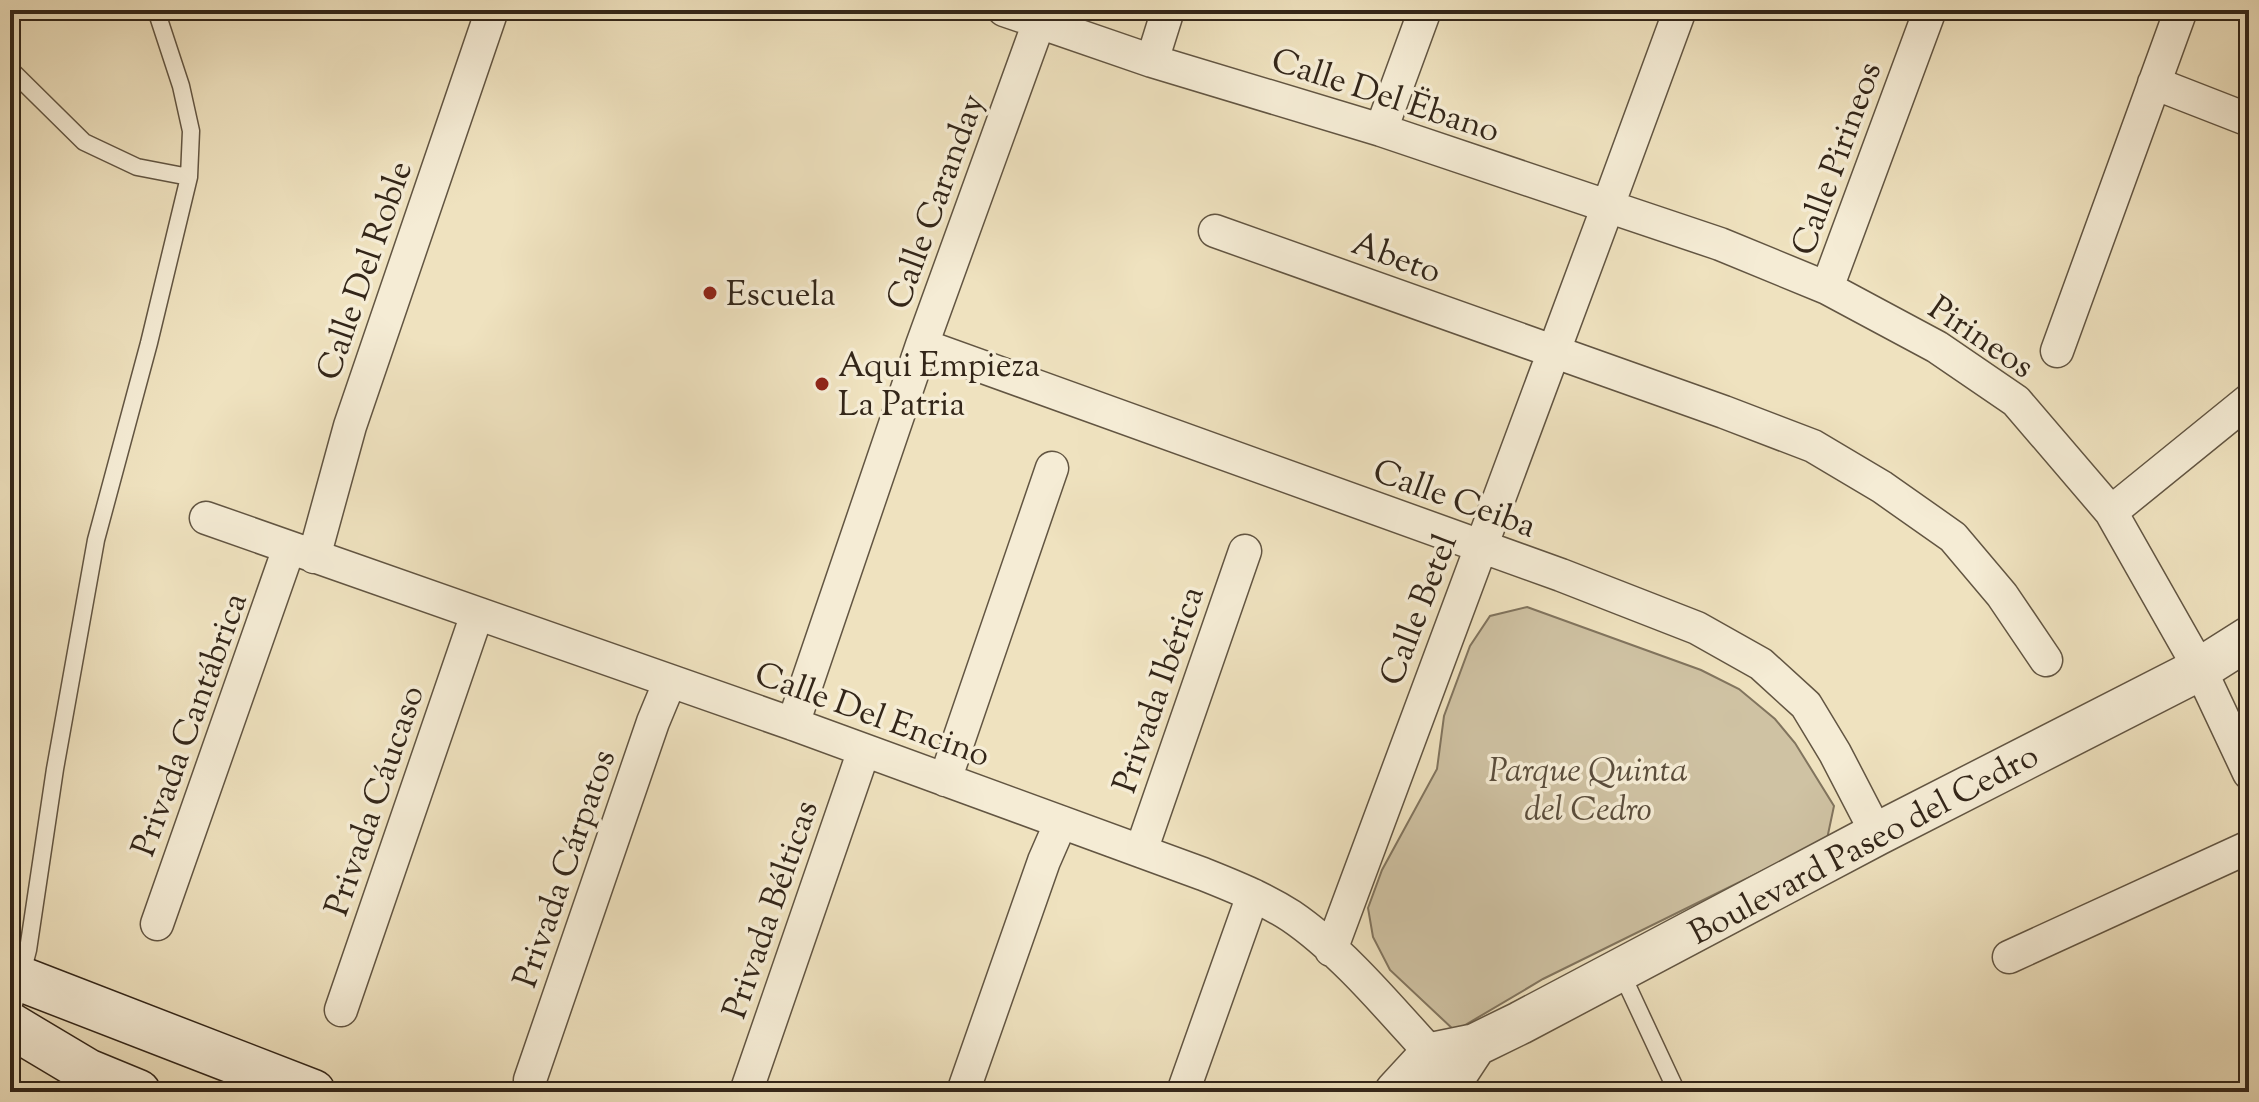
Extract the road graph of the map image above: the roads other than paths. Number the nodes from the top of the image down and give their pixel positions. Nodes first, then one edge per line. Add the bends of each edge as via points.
1 (156, 10) edge
2 (492, 10) edge
3 (1004, 10) edge
4 (1168, 10) edge
5 (1425, 10) edge
6 (1680, 10) edge
7 (1930, 10) edge
8 (2181, 10) edge
9 (1039, 22) junction
10 (1152, 61) junction
11 (10, 69) edge
12 (2154, 83) junction
13 (2249, 120) edge
14 (1381, 130) junction
15 (189, 177) junction
16 (1608, 207) junction
17 (1215, 231) dead end
18 (1827, 288) junction
19 (922, 345) junction
20 (2057, 351) dead end
21 (1554, 352) junction
22 (2249, 400) edge
23 (1052, 468) dead end
24 (2111, 512) junction
25 (206, 518) dead end
26 (1482, 547) junction
27 (1245, 551) dead end
28 (302, 553) junction
29 (477, 614) junction
30 (2249, 638) edge
31 (2046, 660) dead end
32 (2200, 669) junction
33 (670, 681) junction
34 (793, 724) junction
35 (864, 750) junction
36 (2249, 773) edge
37 (945, 780) junction
38 (1061, 822) junction
39 (1877, 834) junction
40 (2249, 847) edge
41 (1141, 851) junction
42 (1253, 895) junction
43 (157, 924) dead end
44 (1331, 950) junction
45 (2009, 957) dead end
46 (1620, 971) junction
47 (13, 1000) edge
48 (341, 1010) dead end
49 (1451, 1068) edge
50 (530, 1080) dead end
51 (138, 1092) edge
52 (313, 1092) edge
53 (746, 1092) edge
54 (963, 1092) edge
55 (1183, 1092) edge
56 (1396, 1092) edge
57 (1677, 1092) edge

1 - 15 lane via 191,131
2 - 28 street, Calle Del Roble
3 - 9 street, Calle Del Ëbano
4 - 10 street
5 - 14 street
6 - 16 street, Calle Betel
7 - 18 street, Calle Pirineos
8 - 12 street
9 - 10 street, Calle Del Ëbano
9 - 19 street, Calle Caranday
10 - 14 street, Calle Del Ëbano
11 - 15 lane via 84,142 137,167
12 - 13 street
12 - 20 street
14 - 16 street, Calle Del Ëbano
15 - 47 lane via 96,540 28,950
16 - 18 street, Pirineos via 1720,244
16 - 21 street, Calle Betel
17 - 21 street, Abeto
18 - 24 street, Pirineos via 1937,347 2016,401
19 - 26 street, Calle Ceiba
19 - 34 street, Calle Caranday
21 - 26 street, Calle Betel
21 - 31 street, Abeto via 1813,446 1882,487 1953,537 2002,595
22 - 24 street
23 - 37 street
24 - 32 street, Pirineos
25 - 28 street, Calle Del Encino
26 - 39 street, Calle Ceiba via 1697,628 1761,664 1806,705
26 - 44 street, Calle Betel
27 - 41 street, Privada Ibérica
28 - 29 street, Calle Del Encino
28 - 43 street, Privada Cantábrica
29 - 33 street, Calle Del Encino
29 - 48 street, Privada Cáucaso
30 - 32 street, Boulevard Paseo del Cedro
32 - 36 street, Pirineos
32 - 39 street, Boulevard Paseo del Cedro
33 - 34 street, Calle Del Encino
33 - 50 street, Privada Cárpatos
34 - 35 street, Calle Del Encino
35 - 37 street, Calle Del Encino
35 - 53 street, Privada Bélticas
37 - 38 street, Calle Del Encino
38 - 41 street, Calle Del Encino
38 - 54 street
39 - 46 street, Boulevard Paseo del Cedro
40 - 45 street
41 - 42 street, Calle Del Encino
42 - 44 street, Calle Del Encino
42 - 55 street
44 - 49 street, Calle Del Encino
46 - 49 street, Boulevard Paseo del Cedro
46 - 57 lane
47 - 51 main road via 87,1071
47 - 52 main road
49 - 56 street, Boulevard Paseo del Cedro

